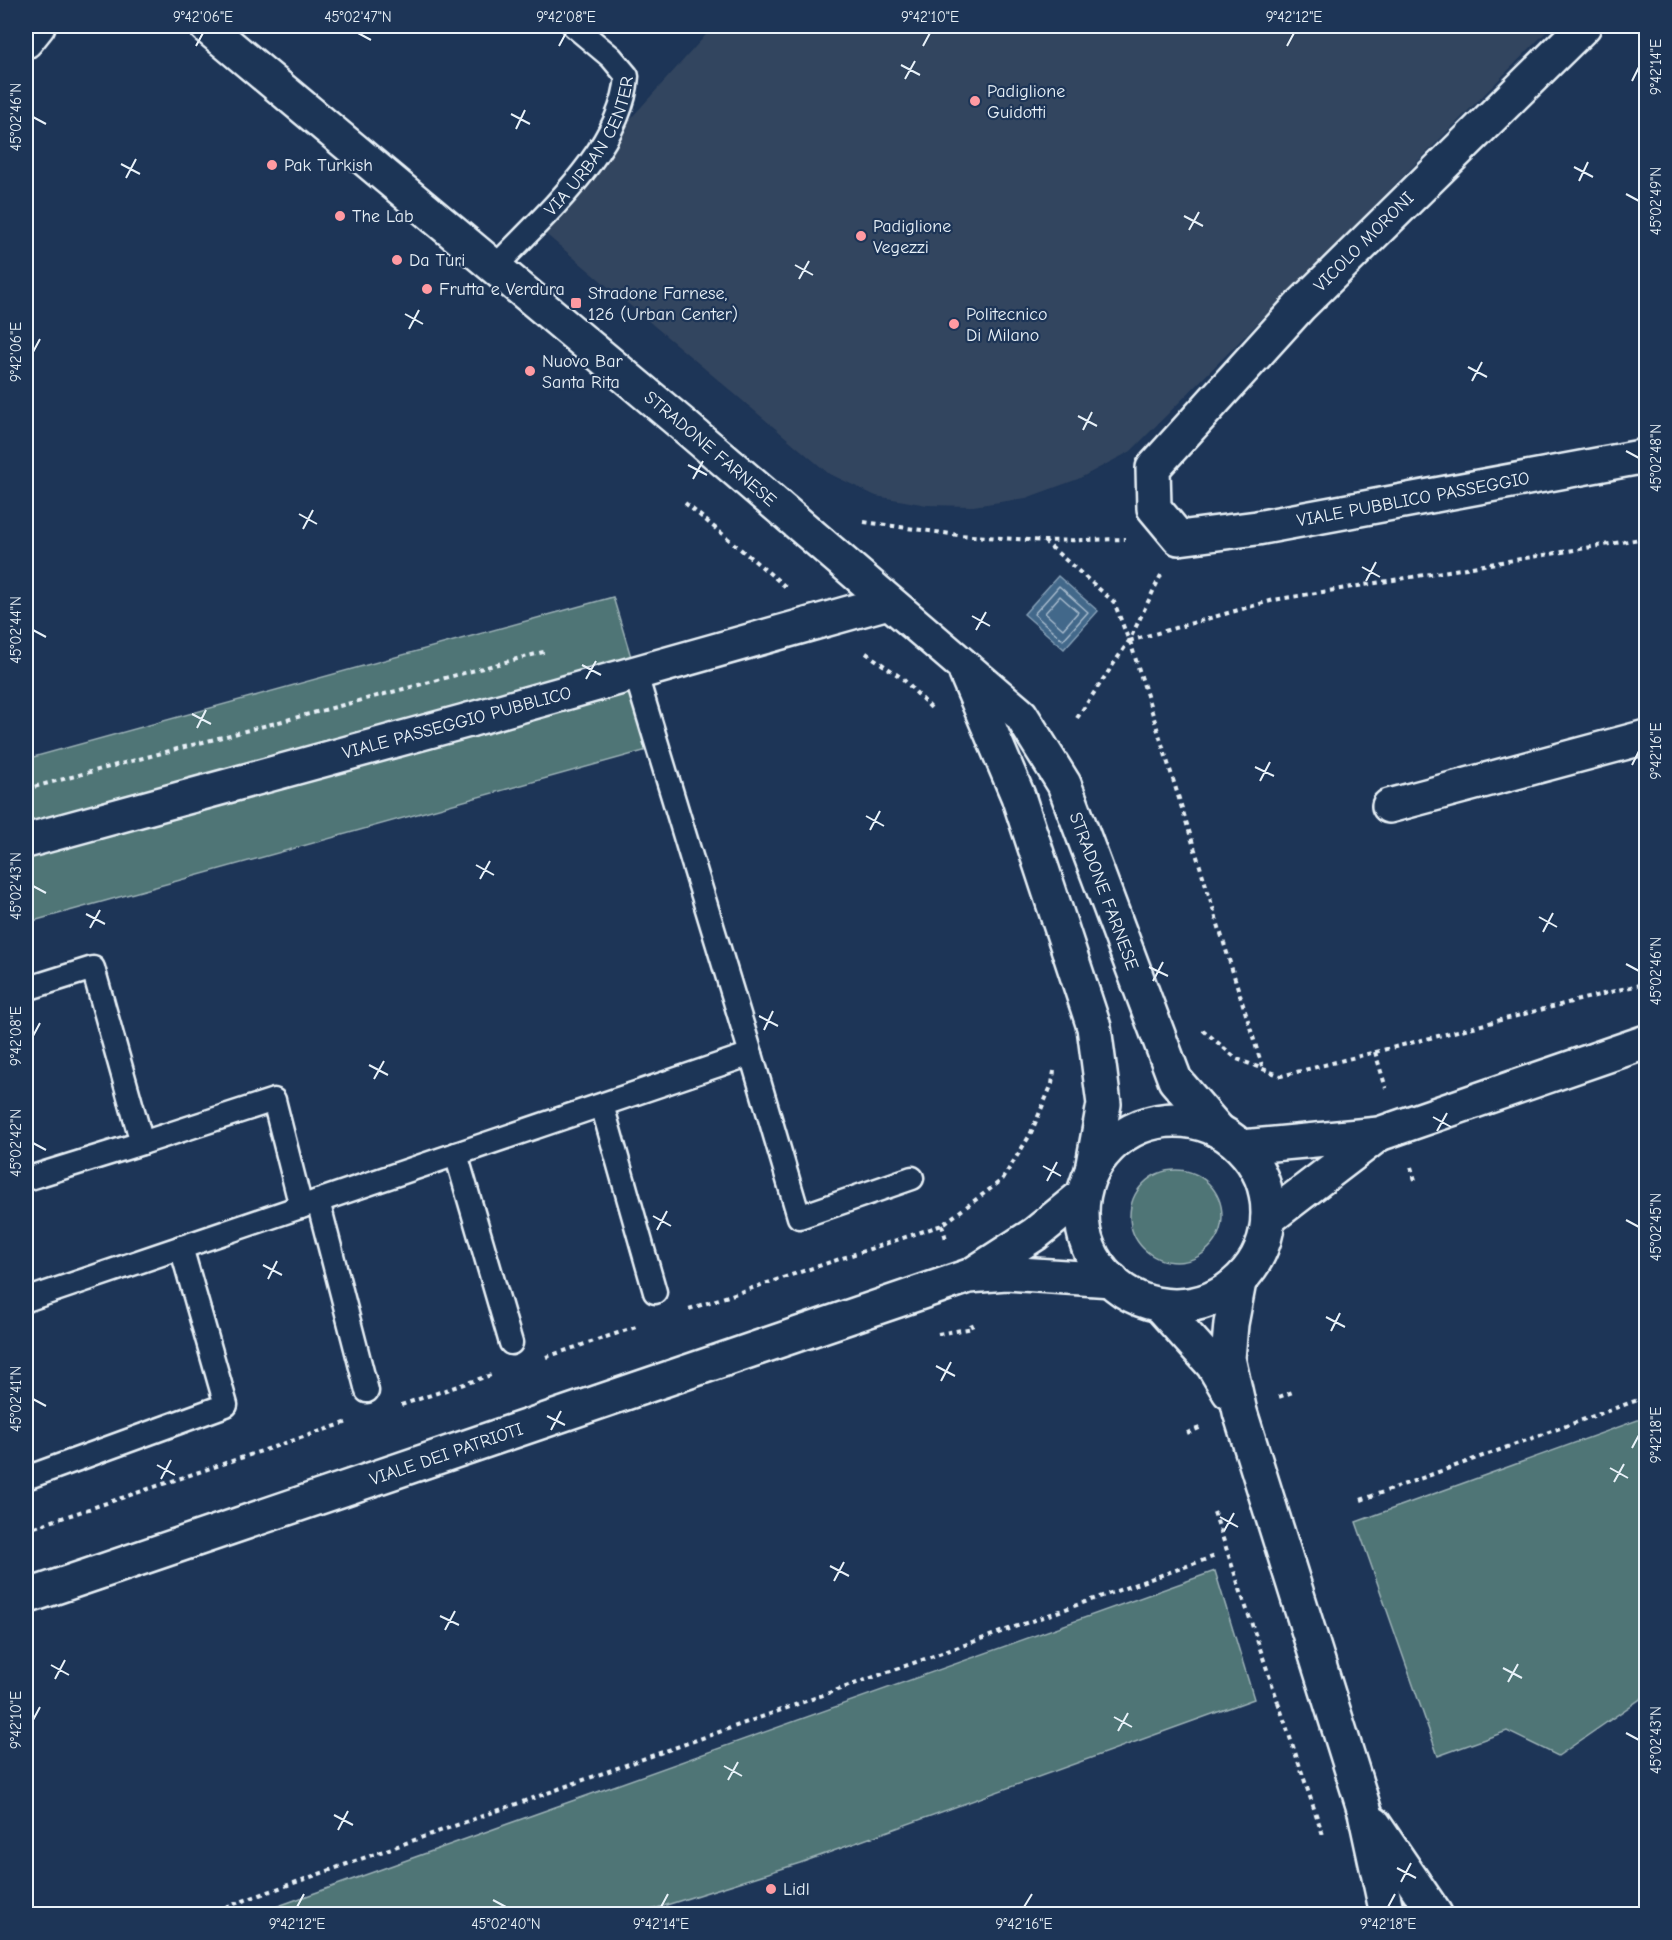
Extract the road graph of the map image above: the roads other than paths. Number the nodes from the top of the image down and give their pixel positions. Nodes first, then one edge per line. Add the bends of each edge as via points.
1 (38, 26) edge
2 (206, 26) edge
3 (574, 26) edge
4 (1584, 26) edge
5 (26, 41) edge
6 (495, 267) junction
7 (1647, 456) edge
8 (1179, 538) joint
9 (888, 602) junction
10 (964, 668) junction
11 (636, 675) junction
12 (1647, 737) edge
13 (1389, 806) dead end
14 (26, 841) edge
15 (26, 989) edge
16 (1647, 1042) edge
17 (752, 1054) junction
18 (602, 1105) junction
19 (1379, 1134) junction
20 (1231, 1139) junction
21 (142, 1143) junction
22 (456, 1154) junction
23 (912, 1178) dead end
24 (26, 1179) edge
25 (1088, 1183) junction
26 (310, 1204) junction
27 (1268, 1219) junction
28 (181, 1247) junction
29 (969, 1276) junction
30 (1112, 1280) junction
31 (1239, 1282) junction
32 (655, 1292) dead end
33 (26, 1300) edge
34 (1159, 1305) junction
35 (511, 1343) dead end
36 (368, 1390) dead end
37 (1240, 1412) junction
38 (26, 1478) edge
39 (26, 1597) edge
40 (1365, 1812) junction
41 (1387, 1914) edge
42 (1435, 1914) edge

1 - 5 street
2 - 6 street, STRADONE FARNESE
3 - 6 lane, VIA URBAN CENTER via 627,76 626,96 597,157
4 - 8 street, VICOLO MORONI via 1300,306 1153,468 1154,508
6 - 9 street, STRADONE FARNESE
7 - 8 street, VIALE PUBBLICO PASSEGGIO
9 - 10 street, STRADONE FARNESE
9 - 11 street, VIALE PASSEGGIO PUBBLICO
10 - 20 street, STRADONE FARNESE via 1021,715 1064,784 1175,1080
10 - 25 street, STRADONE FARNESE via 1018,796 1094,1027 1104,1104
11 - 14 street, VIALE PASSEGGIO PUBBLICO
11 - 17 lane
12 - 13 street
15 - 21 lane via 93,968
16 - 19 street
17 - 18 lane
17 - 23 lane via 799,1216
18 - 22 lane
18 - 32 lane
19 - 20 street
19 - 27 street
20 - 25 street via 1182,1118 1151,1121 1123,1134 1101,1155
20 - 27 street via 1258,1168 1268,1197
21 - 24 lane
21 - 26 lane via 274,1100
22 - 26 lane
22 - 35 lane
25 - 29 street, VIALE DEI PATRIOTI via 1035,1234
25 - 30 street via 1081,1212 1086,1243 1100,1270
26 - 28 lane
26 - 36 lane
27 - 31 street via 1258,1258
28 - 33 lane
28 - 38 lane via 226,1405
29 - 30 street, VIALE DEI PATRIOTI via 1006,1273
29 - 39 street, VIALE DEI PATRIOTI
30 - 34 street via 1123,1291
31 - 34 street via 1213,1299 1182,1307
31 - 37 street via 1228,1358
34 - 37 street via 1213,1365
37 - 40 street
40 - 41 street
40 - 42 street

